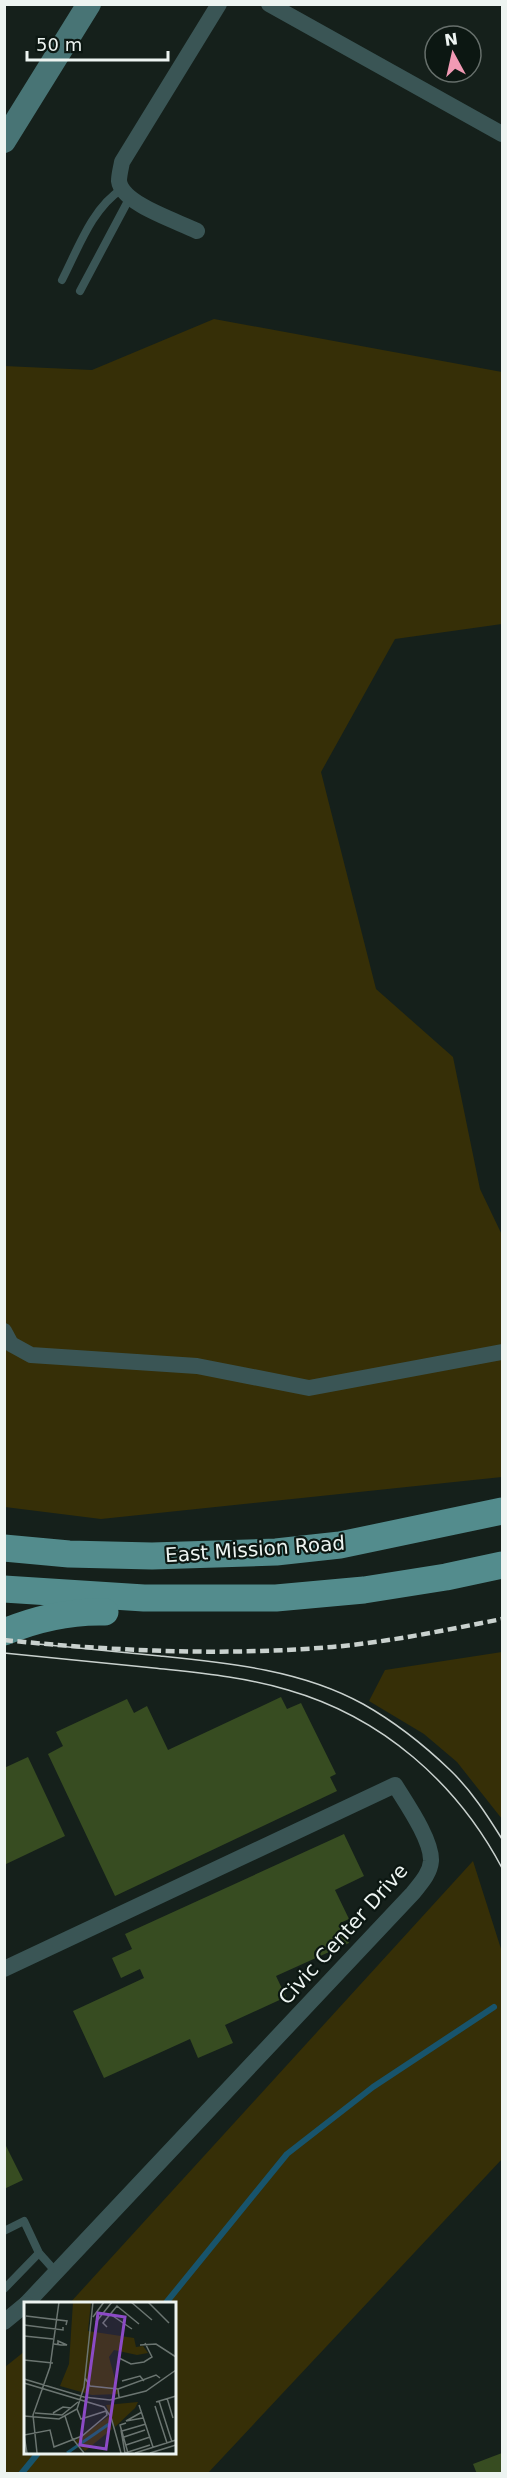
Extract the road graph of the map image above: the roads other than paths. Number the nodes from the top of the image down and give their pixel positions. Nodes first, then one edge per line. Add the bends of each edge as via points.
1 (89, 4) edge
2 (219, 4) edge
3 (268, 4) edge
4 (502, 134) edge
5 (4, 141) edge
6 (126, 194) junction
7 (197, 231) dead end
8 (62, 280) dead end
9 (80, 291) dead end
10 (4, 1331) edge
11 (502, 1352) edge
12 (502, 1511) edge
13 (4, 1548) edge
14 (502, 1565) edge
15 (4, 1589) edge
16 (276, 1598) junction
17 (4, 1632) edge
18 (4, 1969) edge
19 (4, 2231) edge
20 (39, 2253) junction
21 (56, 2272) junction
22 (4, 2289) edge
23 (28, 2302) edge
24 (24, 2306) edge
25 (4, 2322) edge

1 - 5 street
2 - 6 street via 122,162 119,180
3 - 4 street
6 - 7 street
6 - 8 lane via 112,196 100,208
6 - 9 lane
10 - 11 street via 11,1344 31,1355 197,1366 309,1388
12 - 13 main road, East Mission Road via 340,1545 276,1552 152,1556
14 - 16 main road via 364,1590
15 - 16 main road via 144,1598
16 - 17 main road via 142,1613 87,1611 54,1615
18 - 21 street, Civic Center Drive via 395,1785 428,1846 431,1861 426,1877 413,1893
19 - 20 lane via 24,2221
20 - 21 lane
20 - 22 lane
21 - 23 street, Civic Center Drive
24 - 25 street, Civic Center Drive

